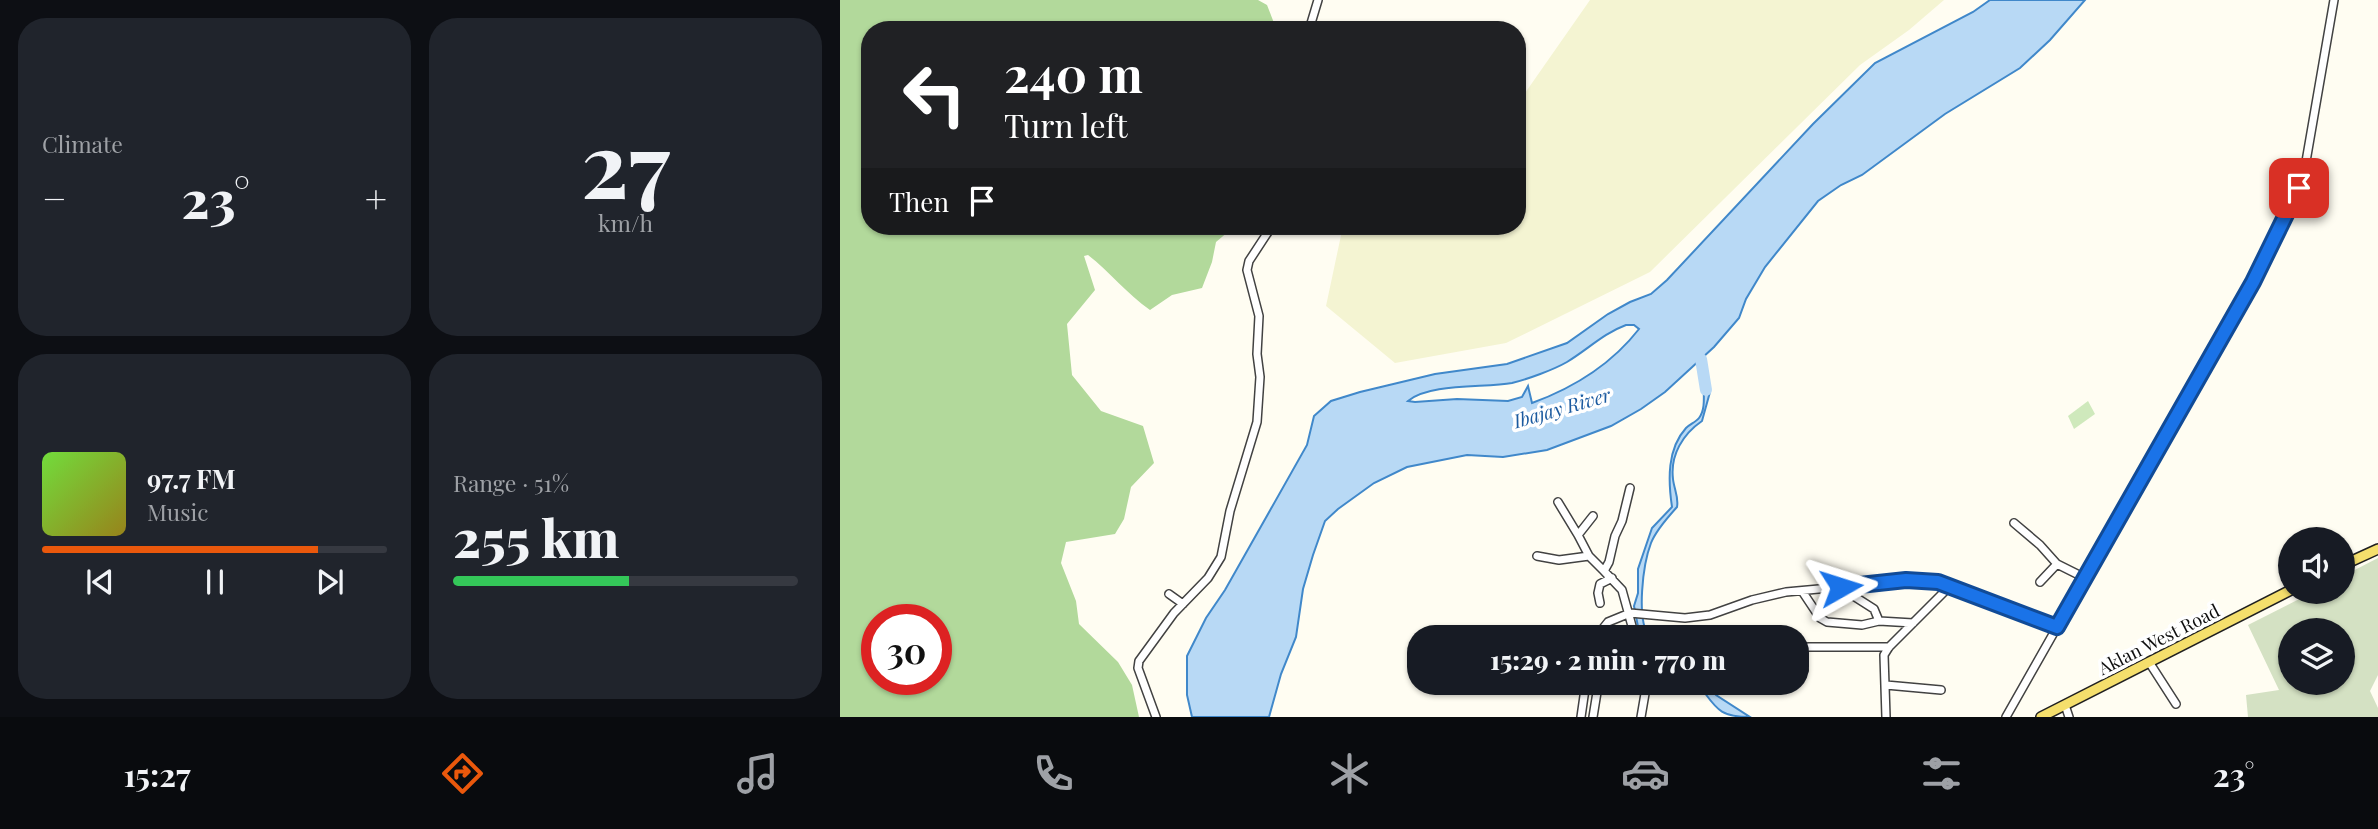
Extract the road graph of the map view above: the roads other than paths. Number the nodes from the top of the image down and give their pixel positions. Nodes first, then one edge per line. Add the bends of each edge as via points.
1 (1318, 0) edge
2 (2334, 0) edge
3 (1312, 21) edge
4 (1265, 235) edge
5 (1630, 488) dead end
6 (1558, 502) dead end
7 (1593, 516) dead end
8 (2014, 523) dead end
9 (1578, 535) junction
10 (2378, 549) edge
11 (1537, 556) dead end
12 (1589, 556) junction
13 (2355, 560) edge
14 (2057, 564) junction
15 (1604, 571) junction
16 (1612, 578) junction
17 (2085, 578) junction
18 (2040, 582) dead end
19 (1950, 586) junction
20 (1841, 587) junction
21 (1802, 591) junction
22 (1169, 594) dead end
23 (2278, 597) edge
24 (1600, 603) dead end
25 (1183, 604) junction
26 (1630, 613) junction
27 (1879, 621) junction
28 (1913, 623) junction
29 (1606, 625) edge
30 (1632, 625) edge
31 (2057, 627) junction
32 (1809, 647) edge
33 (1889, 647) junction
34 (2149, 662) junction
35 (1886, 685) junction
36 (1941, 690) dead end
37 (1584, 695) edge
38 (1597, 695) edge
39 (1645, 695) edge
40 (2176, 704) dead end
41 (2065, 705) junction
42 (1156, 717) edge
43 (1581, 717) edge
44 (1593, 717) edge
45 (1641, 717) edge
46 (1886, 717) edge
47 (2006, 717) edge
48 (2041, 717) edge
49 (2069, 717) edge

1 - 3 street
2 - 17 street via 2304,173 2294,199 2253,282
4 - 25 street via 1247,270 1259,316 1258,422 1221,557
5 - 15 street
6 - 9 street
7 - 9 street
8 - 14 street
9 - 12 street
10 - 13 main road
11 - 12 street via 1559,560
12 - 15 street
14 - 17 street
14 - 18 street
15 - 16 street
16 - 24 street via 1600,584
16 - 26 street
17 - 31 street
19 - 20 street via 1906,580
19 - 28 street
19 - 31 street
20 - 21 street
20 - 27 street via 1874,609
21 - 26 street via 1752,600 1710,615 1685,618
21 - 27 street via 1827,622 1862,625
22 - 25 street
23 - 34 main road, Aklan West Road
25 - 42 street via 1139,661
26 - 29 street
26 - 30 street
27 - 28 street
28 - 33 street
31 - 47 street
32 - 33 street
33 - 35 street via 1884,655
34 - 40 street
34 - 41 main road, Aklan West Road
35 - 36 street
35 - 46 street
37 - 43 street
38 - 44 street
39 - 45 street
41 - 48 main road, Aklan West Road
41 - 49 street

